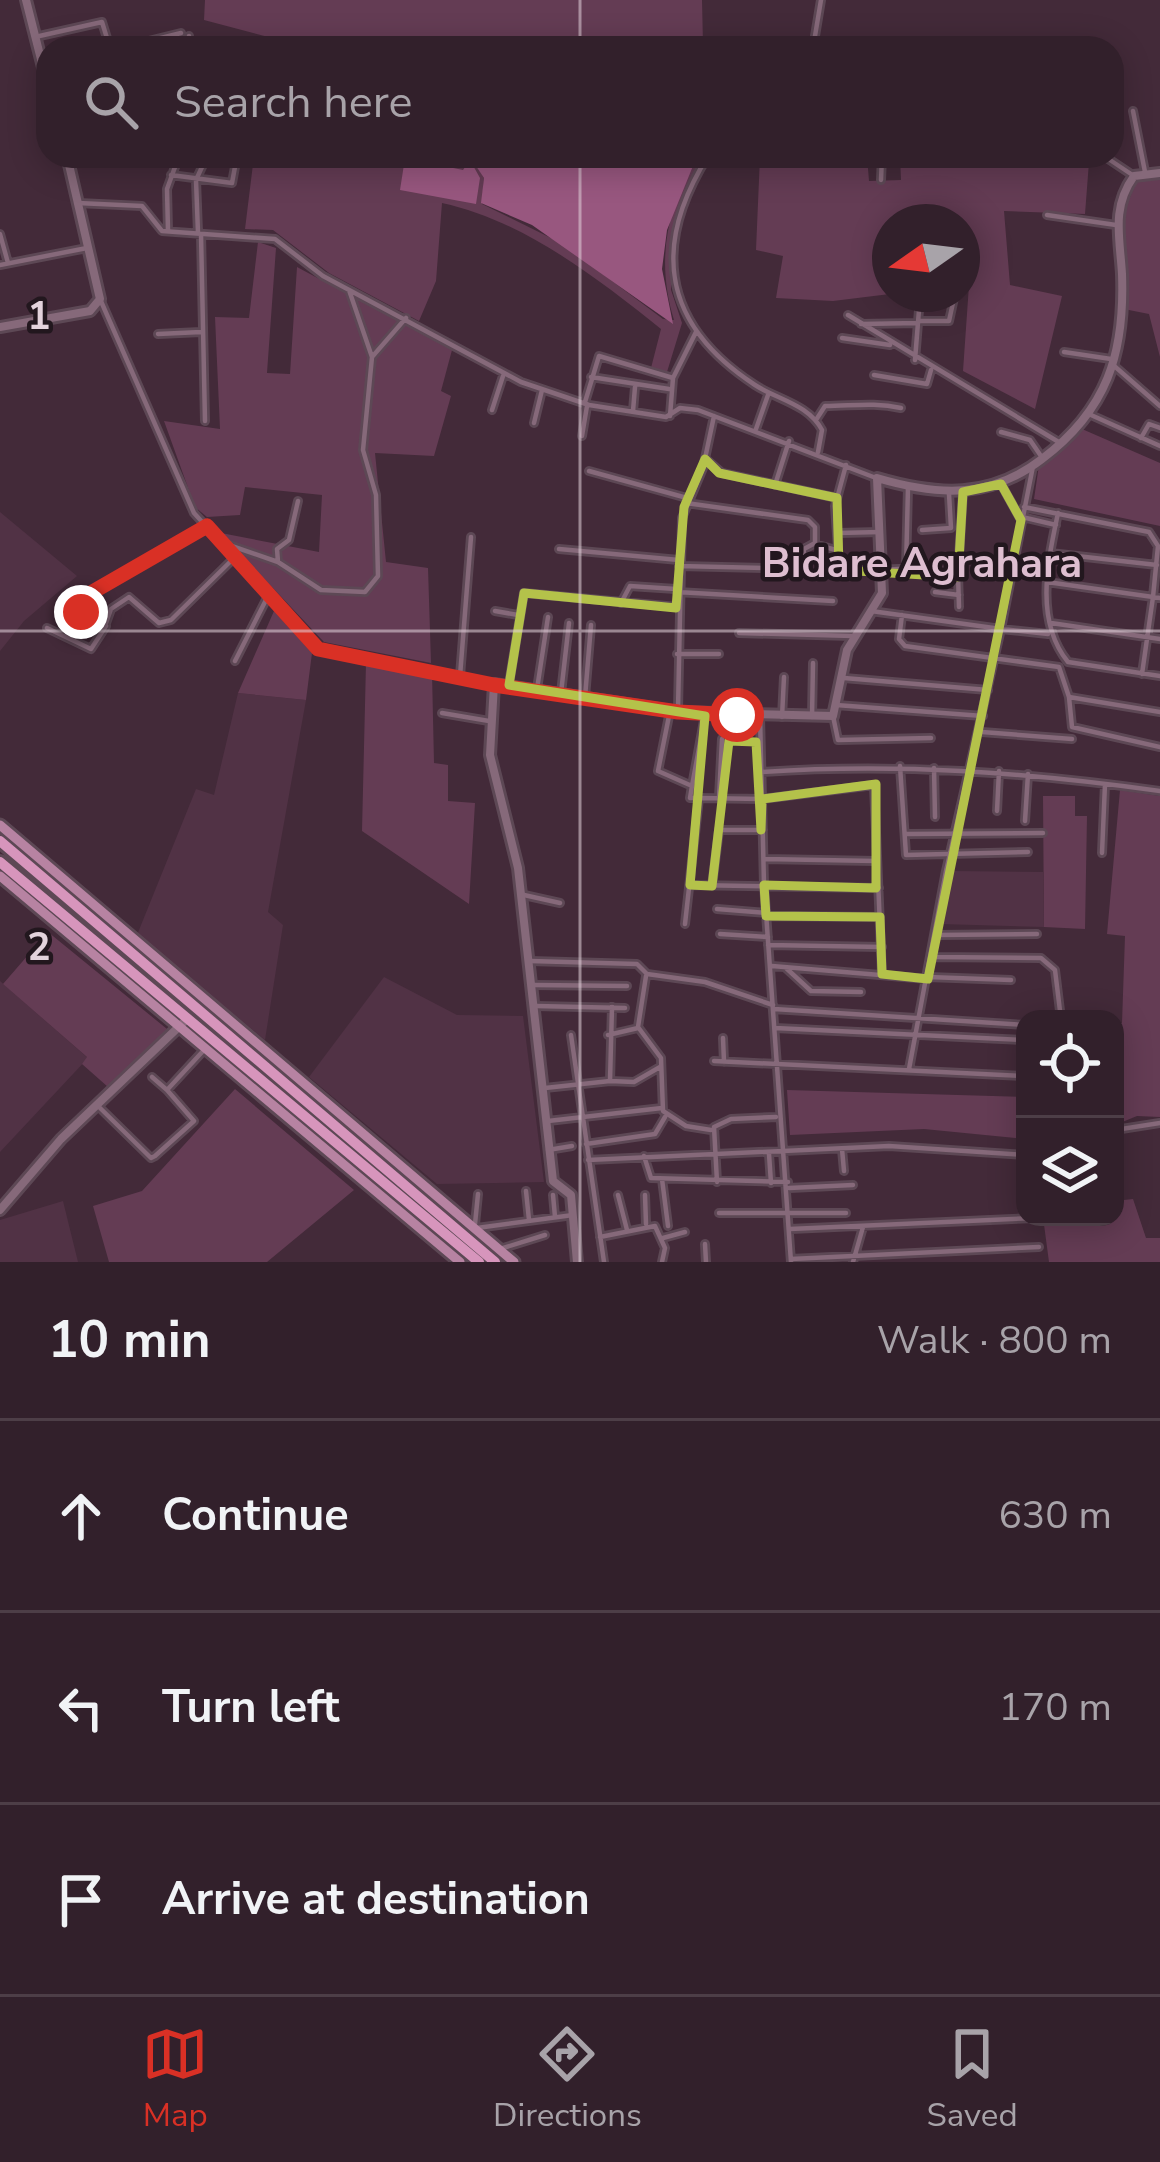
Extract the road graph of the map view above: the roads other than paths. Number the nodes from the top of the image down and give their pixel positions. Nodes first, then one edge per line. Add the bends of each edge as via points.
1 (26, 0) edge
2 (820, 0) edge
3 (39, 36) edge
4 (106, 36) edge
5 (815, 36) edge
6 (34, 37) joint
7 (36, 42) edge
8 (1133, 111) dead end
9 (72, 168) edge
10 (174, 168) edge
11 (202, 168) edge
12 (235, 168) edge
13 (702, 168) edge
14 (881, 168) edge
15 (1122, 168) edge
16 (1145, 172) junction
17 (1160, 173) edge
18 (171, 175) junction
19 (1134, 176) junction
20 (880, 179) dead end
21 (196, 180) junction
22 (78, 203) junction
23 (1047, 215) dead end
24 (1117, 224) junction
25 (168, 231) junction
26 (0, 233) edge
27 (199, 233) junction
28 (86, 248) junction
29 (4, 264) edge
30 (349, 290) junction
31 (100, 299) junction
32 (919, 312) edge
33 (951, 312) edge
34 (848, 315) dead end
35 (406, 318) junction
36 (918, 322) junction
37 (861, 324) junction
38 (0, 327) edge
39 (203, 332) junction
40 (696, 332) junction
41 (158, 334) dead end
42 (842, 338) dead end
43 (894, 345) junction
44 (1064, 352) dead end
45 (372, 357) junction
46 (915, 360) junction
47 (1112, 362) junction
48 (931, 370) junction
49 (504, 374) junction
50 (874, 375) dead end
51 (591, 377) junction
52 (673, 378) junction
53 (635, 385) junction
54 (542, 390) junction
55 (671, 390) junction
56 (769, 393) junction
57 (586, 405) junction
58 (1160, 406) edge
59 (901, 407) dead end
60 (492, 410) dead end
61 (633, 411) junction
62 (1091, 415) junction
63 (670, 416) junction
64 (714, 416) junction
65 (816, 420) junction
66 (205, 421) dead end
67 (534, 424) dead end
68 (1160, 428) edge
69 (756, 429) junction
70 (1001, 432) dead end
71 (582, 436) dead end
72 (1141, 438) junction
73 (789, 441) junction
74 (1062, 444) junction
75 (1159, 444) edge
76 (818, 452) junction
77 (705, 459) junction
78 (1043, 459) junction
79 (846, 465) junction
80 (1034, 466) junction
81 (589, 471) dead end
82 (878, 478) junction
83 (1000, 484) junction
84 (775, 485) junction
85 (908, 487) junction
86 (962, 492) junction
87 (949, 494) junction
88 (837, 498) junction
89 (687, 500) junction
90 (298, 502) dead end
91 (1024, 507) junction
92 (1058, 514) junction
93 (1022, 519) junction
94 (1056, 525) junction
95 (207, 526) junction
96 (922, 530) dead end
97 (838, 532) junction
98 (880, 532) junction
99 (471, 537) dead end
100 (223, 543) junction
101 (814, 544) junction
102 (559, 548) dead end
103 (836, 550) junction
104 (1050, 554) junction
105 (235, 557) junction
106 (278, 562) junction
107 (679, 563) junction
108 (1157, 565) edge
109 (905, 569) junction
110 (881, 571) junction
111 (958, 574) junction
112 (1047, 582) junction
113 (677, 591) junction
114 (935, 592) dead end
115 (268, 595) junction
116 (959, 596) junction
117 (1157, 597) edge
118 (833, 601) dead end
119 (621, 603) junction
120 (677, 607) junction
121 (959, 607) dead end
122 (871, 610) junction
123 (495, 611) dead end
124 (518, 615) junction
125 (902, 615) junction
126 (548, 617) dead end
127 (569, 623) dead end
128 (1051, 623) junction
129 (591, 625) dead end
130 (106, 626) junction
131 (47, 628) dead end
132 (1001, 629) junction
133 (739, 633) dead end
134 (1048, 634) dead end
135 (854, 636) junction
136 (1148, 637) junction
137 (1160, 639) edge
138 (677, 654) junction
139 (719, 654) dead end
140 (995, 657) junction
141 (236, 661) dead end
142 (813, 663) dead end
143 (1142, 674) junction
144 (460, 676) junction
145 (1160, 676) edge
146 (784, 677) dead end
147 (841, 678) junction
148 (494, 685) junction
149 (509, 685) junction
150 (537, 689) junction
151 (988, 690) junction
152 (561, 693) junction
153 (585, 697) junction
154 (1069, 697) junction
155 (836, 705) junction
156 (674, 711) junction
157 (1160, 712) edge
158 (442, 713) dead end
159 (705, 713) junction
160 (760, 716) junction
161 (833, 716) junction
162 (983, 716) junction
163 (782, 717) junction
164 (812, 717) junction
165 (490, 721) junction
166 (979, 731) junction
167 (931, 738) dead end
168 (722, 739) dead end
169 (1072, 739) dead end
170 (1160, 747) edge
171 (900, 766) junction
172 (934, 766) junction
173 (970, 768) junction
174 (999, 771) junction
175 (761, 772) junction
176 (1028, 774) junction
177 (1105, 784) junction
178 (692, 786) junction
179 (1160, 791) edge
180 (699, 798) junction
181 (719, 798) junction
182 (762, 799) junction
183 (997, 811) dead end
184 (935, 817) dead end
185 (1025, 821) dead end
186 (0, 825) edge
187 (763, 830) junction
188 (956, 833) junction
189 (1043, 833) dead end
190 (907, 834) junction
191 (0, 841) edge
192 (1028, 852) dead end
193 (1102, 853) dead end
194 (950, 854) junction
195 (764, 859) junction
196 (876, 861) junction
197 (0, 862) edge
198 (0, 876) edge
199 (764, 884) junction
200 (690, 885) junction
201 (712, 886) junction
202 (879, 888) junction
203 (520, 894) junction
204 (560, 903) dead end
205 (717, 909) dead end
206 (766, 914) junction
207 (880, 917) junction
208 (685, 924) dead end
209 (720, 934) dead end
210 (936, 934) junction
211 (1037, 934) dead end
212 (768, 941) junction
213 (882, 946) junction
214 (932, 957) junction
215 (526, 961) junction
216 (770, 966) junction
217 (786, 967) junction
218 (647, 974) junction
219 (882, 974) junction
220 (928, 978) junction
221 (1010, 980) dead end
222 (528, 985) junction
223 (627, 986) dead end
224 (861, 992) dead end
225 (202, 1004) junction
226 (530, 1006) junction
227 (612, 1007) junction
228 (773, 1007) junction
229 (625, 1008) dead end
230 (1060, 1010) edge
231 (188, 1018) junction
232 (918, 1022) junction
233 (1016, 1025) edge
234 (638, 1028) junction
235 (775, 1028) junction
236 (177, 1029) junction
237 (571, 1035) dead end
238 (608, 1035) junction
239 (915, 1036) junction
240 (724, 1038) dead end
241 (1016, 1040) edge
242 (204, 1050) junction
243 (714, 1061) dead end
244 (724, 1062) junction
245 (778, 1064) junction
246 (662, 1066) junction
247 (909, 1070) junction
248 (1016, 1076) edge
249 (152, 1077) dead end
250 (610, 1081) junction
251 (578, 1084) junction
252 (539, 1088) junction
253 (166, 1090) junction
254 (98, 1106) junction
255 (664, 1112) junction
256 (582, 1117) junction
257 (776, 1117) dead end
258 (544, 1121) junction
259 (1160, 1124) edge
260 (1124, 1129) edge
261 (711, 1130) junction
262 (586, 1144) junction
263 (572, 1146) dead end
264 (842, 1149) junction
265 (548, 1150) junction
266 (786, 1152) junction
267 (769, 1154) junction
268 (1016, 1154) edge
269 (643, 1155) junction
270 (714, 1155) junction
271 (588, 1160) junction
272 (844, 1171) dead end
273 (662, 1179) junction
274 (717, 1182) junction
275 (771, 1183) junction
276 (789, 1185) junction
277 (854, 1185) dead end
278 (526, 1191) dead end
279 (405, 1193) junction
280 (478, 1194) dead end
281 (553, 1195) dead end
282 (618, 1195) dead end
283 (645, 1195) dead end
284 (0, 1210) edge
285 (790, 1212) junction
286 (719, 1213) dead end
287 (846, 1213) dead end
288 (572, 1215) junction
289 (555, 1216) junction
290 (1016, 1219) edge
291 (529, 1220) junction
292 (646, 1224) junction
293 (668, 1226) dead end
294 (863, 1226) junction
295 (474, 1228) junction
296 (790, 1229) junction
297 (627, 1230) junction
298 (685, 1232) dead end
299 (545, 1235) dead end
300 (600, 1238) junction
301 (662, 1238) junction
302 (706, 1244) dead end
303 (1040, 1247) dead end
304 (497, 1256) edge
305 (854, 1260) edge
306 (791, 1261) edge
307 (460, 1262) edge
308 (478, 1262) edge
309 (514, 1262) edge
310 (577, 1262) edge
311 (604, 1262) edge
312 (662, 1262) edge
313 (706, 1262) edge

1 - 6 street
2 - 5 street
3 - 4 street via 102,22
6 - 7 street
8 - 16 street
9 - 22 street
10 - 18 street
11 - 21 street
12 - 21 street via 232,183
13 - 40 street via 681,210 673,268 684,320
14 - 20 street
15 - 19 street
16 - 17 street
16 - 19 street
18 - 21 street
18 - 25 street
19 - 24 street
21 - 27 street
22 - 25 street via 142,206
22 - 28 street
23 - 24 street
24 - 47 street via 1122,276
25 - 27 street
26 - 29 street
27 - 30 street via 275,239
27 - 39 street
28 - 29 street
28 - 31 street
30 - 35 street
30 - 45 street
31 - 38 street via 90,311
31 - 95 street via 194,513
32 - 36 street
33 - 36 street via 949,321
34 - 37 street
35 - 45 street
35 - 49 street
36 - 37 street
36 - 46 street
37 - 43 street
39 - 41 street
39 - 66 street
40 - 52 street
40 - 56 street
42 - 43 street
43 - 46 street
44 - 47 street
45 - 106 street via 362,450 376,495 378,576 361,594 321,590
46 - 48 street
47 - 58 street
47 - 62 street
48 - 50 street via 928,384
48 - 74 street
49 - 54 street
49 - 60 street
51 - 52 street via 599,356
51 - 53 street
51 - 57 street
52 - 55 street
53 - 55 street
53 - 61 street
54 - 57 street
54 - 67 street
55 - 63 street
56 - 65 street
56 - 69 street
57 - 61 street
57 - 71 street
59 - 65 street via 826,406
61 - 63 street
62 - 72 street
62 - 74 street
63 - 64 street via 684,408
64 - 69 street
64 - 77 street
65 - 76 street
68 - 72 street via 1149,424
69 - 73 street
70 - 78 street via 1030,440
72 - 75 street
73 - 76 street
73 - 84 street
74 - 78 street
76 - 79 street
77 - 84 street via 718,472
77 - 89 street
78 - 80 street
79 - 82 street
79 - 88 street
80 - 83 street
80 - 91 street
81 - 89 street
82 - 85 street
82 - 98 street
83 - 86 street
83 - 93 street
84 - 88 street
85 - 87 street
85 - 109 street
86 - 87 street
86 - 111 street
87 - 96 street via 951,528
88 - 97 street
89 - 101 street via 808,520
89 - 107 street
90 - 106 street
91 - 92 street
91 - 93 street
92 - 94 street
92 - 108 street via 1149,532
93 - 94 street
93 - 132 street
94 - 104 street
95 - 100 street
95 - 130 street via 89,594 81,612
97 - 98 street
97 - 103 street
98 - 110 street
99 - 144 street
100 - 105 street
100 - 106 street
101 - 103 street
101 - 107 street via 804,549 802,569
102 - 107 street
103 - 110 street via 841,566
104 - 108 street
104 - 112 street
105 - 115 street
105 - 130 street via 171,620 159,623 129,597 111,609
107 - 113 street
108 - 117 street
109 - 110 street
109 - 111 street
110 - 122 street via 882,593
111 - 116 street
112 - 117 street
112 - 128 street
113 - 118 street
113 - 119 street via 630,586
113 - 120 street
114 - 116 street
115 - 141 street
115 - 144 street via 318,649
116 - 121 street
117 - 136 street
119 - 120 street
119 - 124 street via 527,592
120 - 138 street
122 - 125 street
122 - 135 street
123 - 124 street
124 - 149 street
125 - 132 street
125 - 140 street via 901,644
126 - 150 street
127 - 152 street
128 - 136 street
128 - 143 street via 1068,662
129 - 153 street
130 - 131 street via 91,649
132 - 134 street
132 - 140 street
133 - 135 street
135 - 147 street
136 - 137 street
136 - 143 street
138 - 139 street
138 - 156 street
140 - 151 street
140 - 154 street via 1059,667
142 - 164 street
143 - 145 street
144 - 148 street
146 - 163 street
147 - 151 street
147 - 155 street
148 - 149 street
148 - 165 street
149 - 150 street
150 - 152 street
151 - 162 street
152 - 153 street
153 - 156 street
154 - 157 street
154 - 170 street via 1072,727
155 - 161 street
155 - 162 street
156 - 159 street
156 - 178 street via 658,771
158 - 165 street
159 - 160 street
159 - 178 street
160 - 163 street
160 - 175 street
161 - 164 street
161 - 167 street via 838,740
162 - 166 street
163 - 164 street
165 - 203 street
166 - 169 street
166 - 173 street
168 - 181 street
171 - 172 street
171 - 175 street
171 - 190 street
172 - 173 street
172 - 184 street
173 - 174 street
173 - 188 street
174 - 176 street
174 - 183 street
175 - 182 street
176 - 177 street
176 - 185 street
177 - 179 street
177 - 193 street
178 - 180 street via 690,798
180 - 181 street
180 - 200 street
181 - 182 street
182 - 187 street
182 - 196 street via 874,785
186 - 225 main road
187 - 195 street
187 - 201 street via 718,830
188 - 189 street
188 - 190 street
188 - 194 street
190 - 194 street via 906,855
191 - 225 highway
192 - 194 street
194 - 210 street
195 - 196 street
195 - 199 street
196 - 202 street
197 - 231 highway
198 - 236 main road
199 - 201 street
199 - 202 street
199 - 206 street
200 - 201 street
200 - 208 street
202 - 207 street
203 - 204 street
203 - 215 street
205 - 206 street
206 - 207 street
206 - 212 street
207 - 213 street
209 - 212 street
210 - 211 street
210 - 214 street
212 - 213 street
212 - 216 street
213 - 219 street
214 - 220 street
214 - 230 street via 1041,958 1055,970
215 - 218 street via 637,964
215 - 222 street
216 - 217 street
216 - 228 street
217 - 219 street
217 - 224 street via 811,991
218 - 228 street via 705,982
218 - 234 street
219 - 220 street
220 - 221 street
220 - 232 street
222 - 223 street
222 - 226 street
225 - 279 highway
225 - 295 main road
226 - 227 street
226 - 252 street
227 - 229 street
227 - 238 street
228 - 232 street
228 - 235 street
231 - 236 street
231 - 279 highway
232 - 233 street
232 - 239 street
234 - 238 street
234 - 246 street
235 - 239 street
235 - 245 street
236 - 242 main road
236 - 254 street
237 - 251 street
238 - 250 street
239 - 241 street
239 - 247 street
240 - 244 street
242 - 253 street
242 - 307 main road
243 - 244 street
244 - 245 street
245 - 247 street
245 - 266 street
246 - 250 street via 634,1082
246 - 255 street
247 - 248 street
249 - 253 street
250 - 251 street
251 - 252 street
251 - 256 street
252 - 258 street
253 - 254 street via 194,1121 151,1158
254 - 284 street
255 - 256 street
255 - 261 street
255 - 262 street via 655,1135
256 - 258 street
256 - 262 street
257 - 261 street via 731,1119
258 - 265 street
259 - 260 street
261 - 270 street
262 - 271 street
263 - 265 street
264 - 266 street
264 - 268 street
264 - 272 street
265 - 288 street via 553,1181 570,1194
266 - 267 street
266 - 276 street
267 - 270 street
267 - 275 street
269 - 270 street
269 - 271 street
269 - 273 street via 647,1176
270 - 274 street
271 - 300 street
273 - 274 street
273 - 293 street
274 - 275 street
275 - 276 street
276 - 277 street
276 - 285 street
278 - 291 street
279 - 304 highway
279 - 308 highway
280 - 295 street
281 - 289 street
282 - 297 street
283 - 292 street
285 - 286 street
285 - 287 street
285 - 296 street
288 - 289 street
288 - 310 street
289 - 291 street
290 - 294 street
291 - 295 street
292 - 297 street
292 - 301 street
294 - 296 street
294 - 305 street
295 - 304 main road
296 - 306 street
297 - 300 street
298 - 301 street
299 - 304 street via 509,1242
300 - 311 street
301 - 312 street
302 - 313 street
303 - 305 street
304 - 309 main road
305 - 306 street

